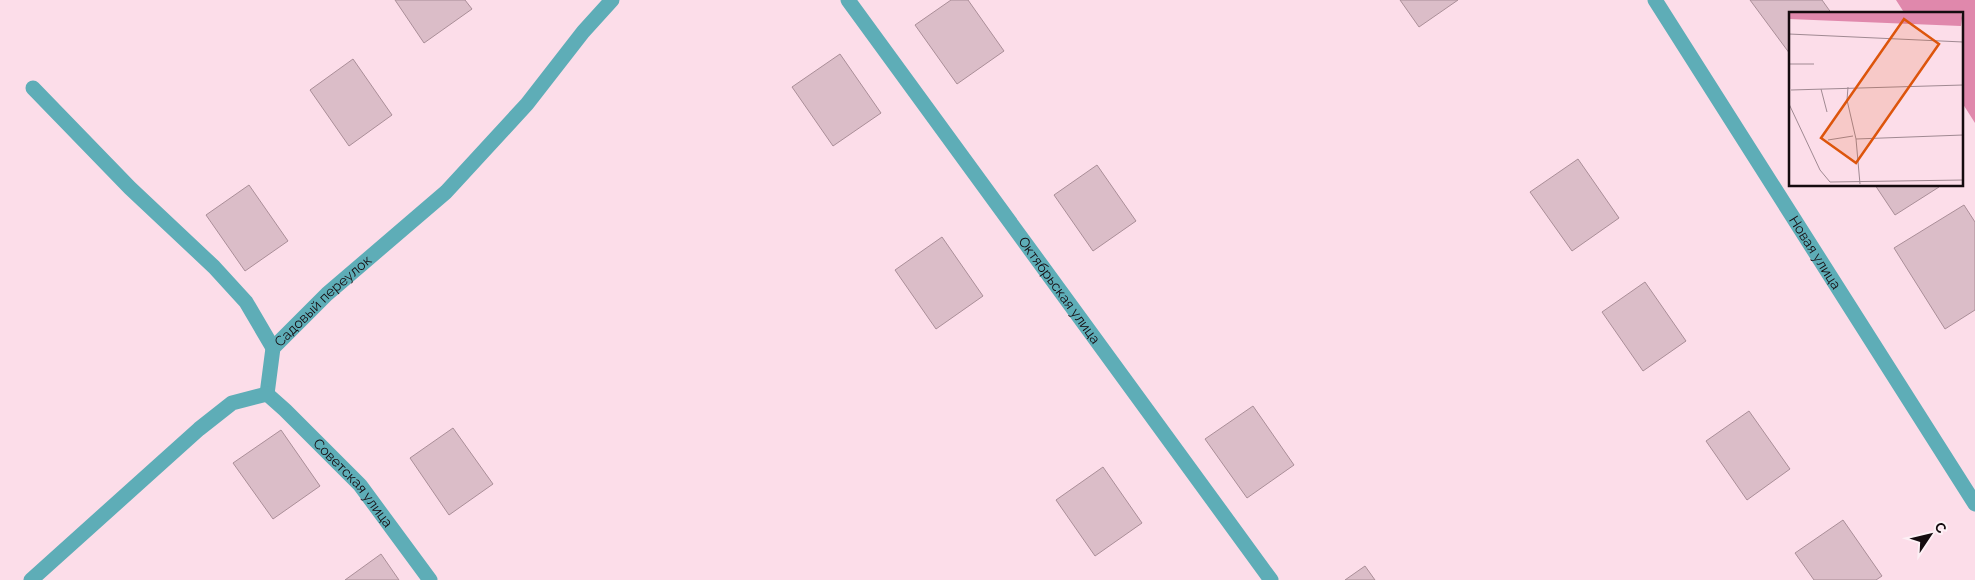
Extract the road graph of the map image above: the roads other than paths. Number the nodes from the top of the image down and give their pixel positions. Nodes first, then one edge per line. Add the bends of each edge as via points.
1 (612, 0) edge
2 (848, 0) edge
3 (1655, 0) edge
4 (33, 88) dead end
5 (273, 348) junction
6 (267, 394) junction
7 (1975, 504) edge
8 (31, 580) edge
9 (430, 580) edge
10 (1271, 580) edge

1 - 5 street, Садовый переулок via 527,104 446,192 327,294
2 - 10 street, Октябрьская улица
3 - 7 street, Новая улица
4 - 5 street via 227,281 246,302
5 - 6 street, Садовый переулок
6 - 8 street via 232,403 198,429
6 - 9 street, Советская улица via 360,484

